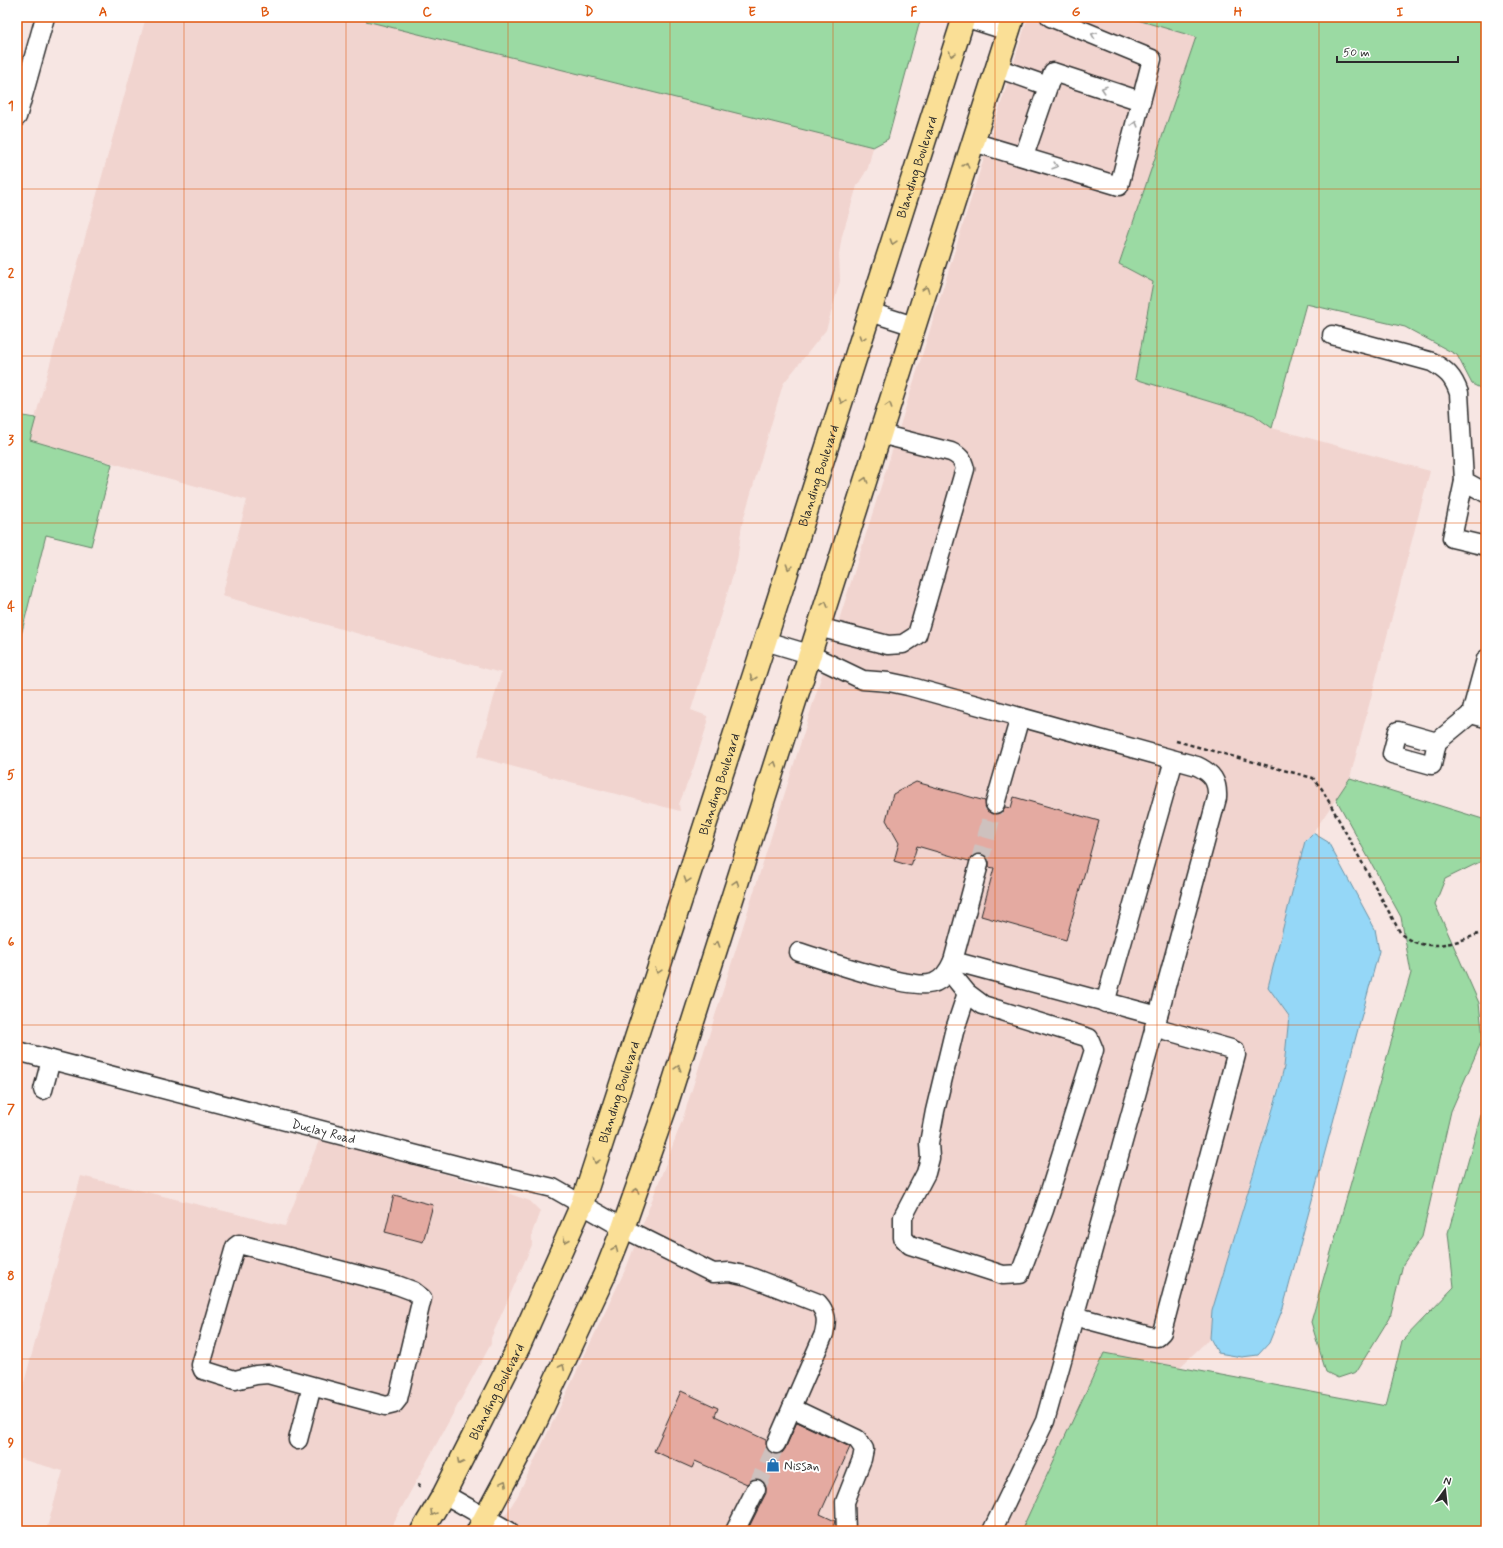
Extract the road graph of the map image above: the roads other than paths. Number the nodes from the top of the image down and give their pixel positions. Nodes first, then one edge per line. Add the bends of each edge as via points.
1 (45, 17) edge
2 (964, 17) edge
3 (1050, 17) edge
4 (1011, 24) edge
5 (997, 68) junction
6 (1048, 86) junction
7 (1141, 101) junction
8 (17, 117) edge
9 (973, 142) junction
10 (1021, 155) junction
11 (870, 312) junction
12 (914, 326) junction
13 (1332, 335) dead end
14 (880, 434) junction
15 (1464, 480) junction
16 (1486, 494) edge
17 (1486, 546) edge
18 (818, 627) junction
19 (765, 641) junction
20 (809, 654) junction
21 (1486, 661) edge
22 (1478, 716) edge
23 (1020, 717) junction
24 (1438, 742) dead end
25 (1174, 760) junction
26 (995, 804) tunnel mouth
27 (979, 864) tunnel mouth
28 (799, 952) dead end
29 (951, 966) junction
30 (966, 993) junction
31 (1105, 1003) junction
32 (1156, 1022) junction
33 (17, 1051) edge
34 (51, 1060) junction
35 (43, 1090) dead end
36 (582, 1204) junction
37 (623, 1228) junction
38 (1074, 1316) junction
39 (312, 1386) junction
40 (792, 1408) junction
41 (298, 1440) dead end
42 (776, 1444) tunnel mouth
43 (756, 1489) tunnel mouth
44 (444, 1494) junction
45 (482, 1524) edge
46 (422, 1531) edge
47 (509, 1531) edge
48 (735, 1531) edge
49 (846, 1531) edge
50 (992, 1531) edge

1 - 8 street
2 - 4 street
2 -> 11 main road, Blanding Boulevard
7 -> 3 street via 1152,59
4 - 5 main road
5 - 6 street
5 - 9 main road
7 -> 6 street via 1053,72
6 - 10 street
10 -> 7 street via 1119,186
9 - 10 street
12 -> 9 main road
11 - 12 street
11 -> 19 main road, Blanding Boulevard
14 -> 12 main road
13 - 15 street via 1432,362 1454,380 1459,393
18 -> 14 main road
14 - 18 street via 951,452 959,456 965,469 917,635 903,644 888,645
15 - 16 street
15 - 17 street via 1452,538
18 - 20 main road
19 - 20 street
19 -> 36 main road, Blanding Boulevard
20 - 23 street via 863,680 908,686
37 -> 20 main road via 668,1099
21 - 22 street
22 - 24 street
23 - 25 street
23 - 26 street
25 - 31 street
25 - 32 street via 1197,766 1211,774 1217,788 1217,798
27 - 29 street
28 - 29 street via 912,984 934,983
29 - 30 street
29 - 31 street
30 - 30 street via 983,1005 1089,1038 1094,1050 1044,1210 1020,1274 1002,1275 910,1245 903,1238 904,1217 926,1173 930,1158 929,1144 935,1111
31 - 32 street
32 - 38 street
32 - 38 street via 1231,1048 1236,1055 1162,1332 1157,1337 1149,1336
33 - 34 street, Duclay Road
34 - 35 street
34 - 36 street, Duclay Road via 553,1188
36 - 37 street, Duclay Road
36 -> 44 main road, Blanding Boulevard via 520,1346
37 - 40 street, Duclay Road via 713,1273 730,1272 748,1276 818,1303 825,1311 824,1334
45 -> 37 main road via 532,1430 576,1338
38 - 50 street via 1045,1421
39 - 39 street via 386,1406 394,1404 398,1399 421,1296 397,1285 239,1244 235,1247 201,1364 203,1370 235,1380 268,1374
39 - 41 street
40 - 42 street, Duclay Road
40 - 49 street via 856,1439 864,1449 845,1502
43 - 48 street
44 - 45 street
44 -> 46 main road, Blanding Boulevard
45 - 47 street

